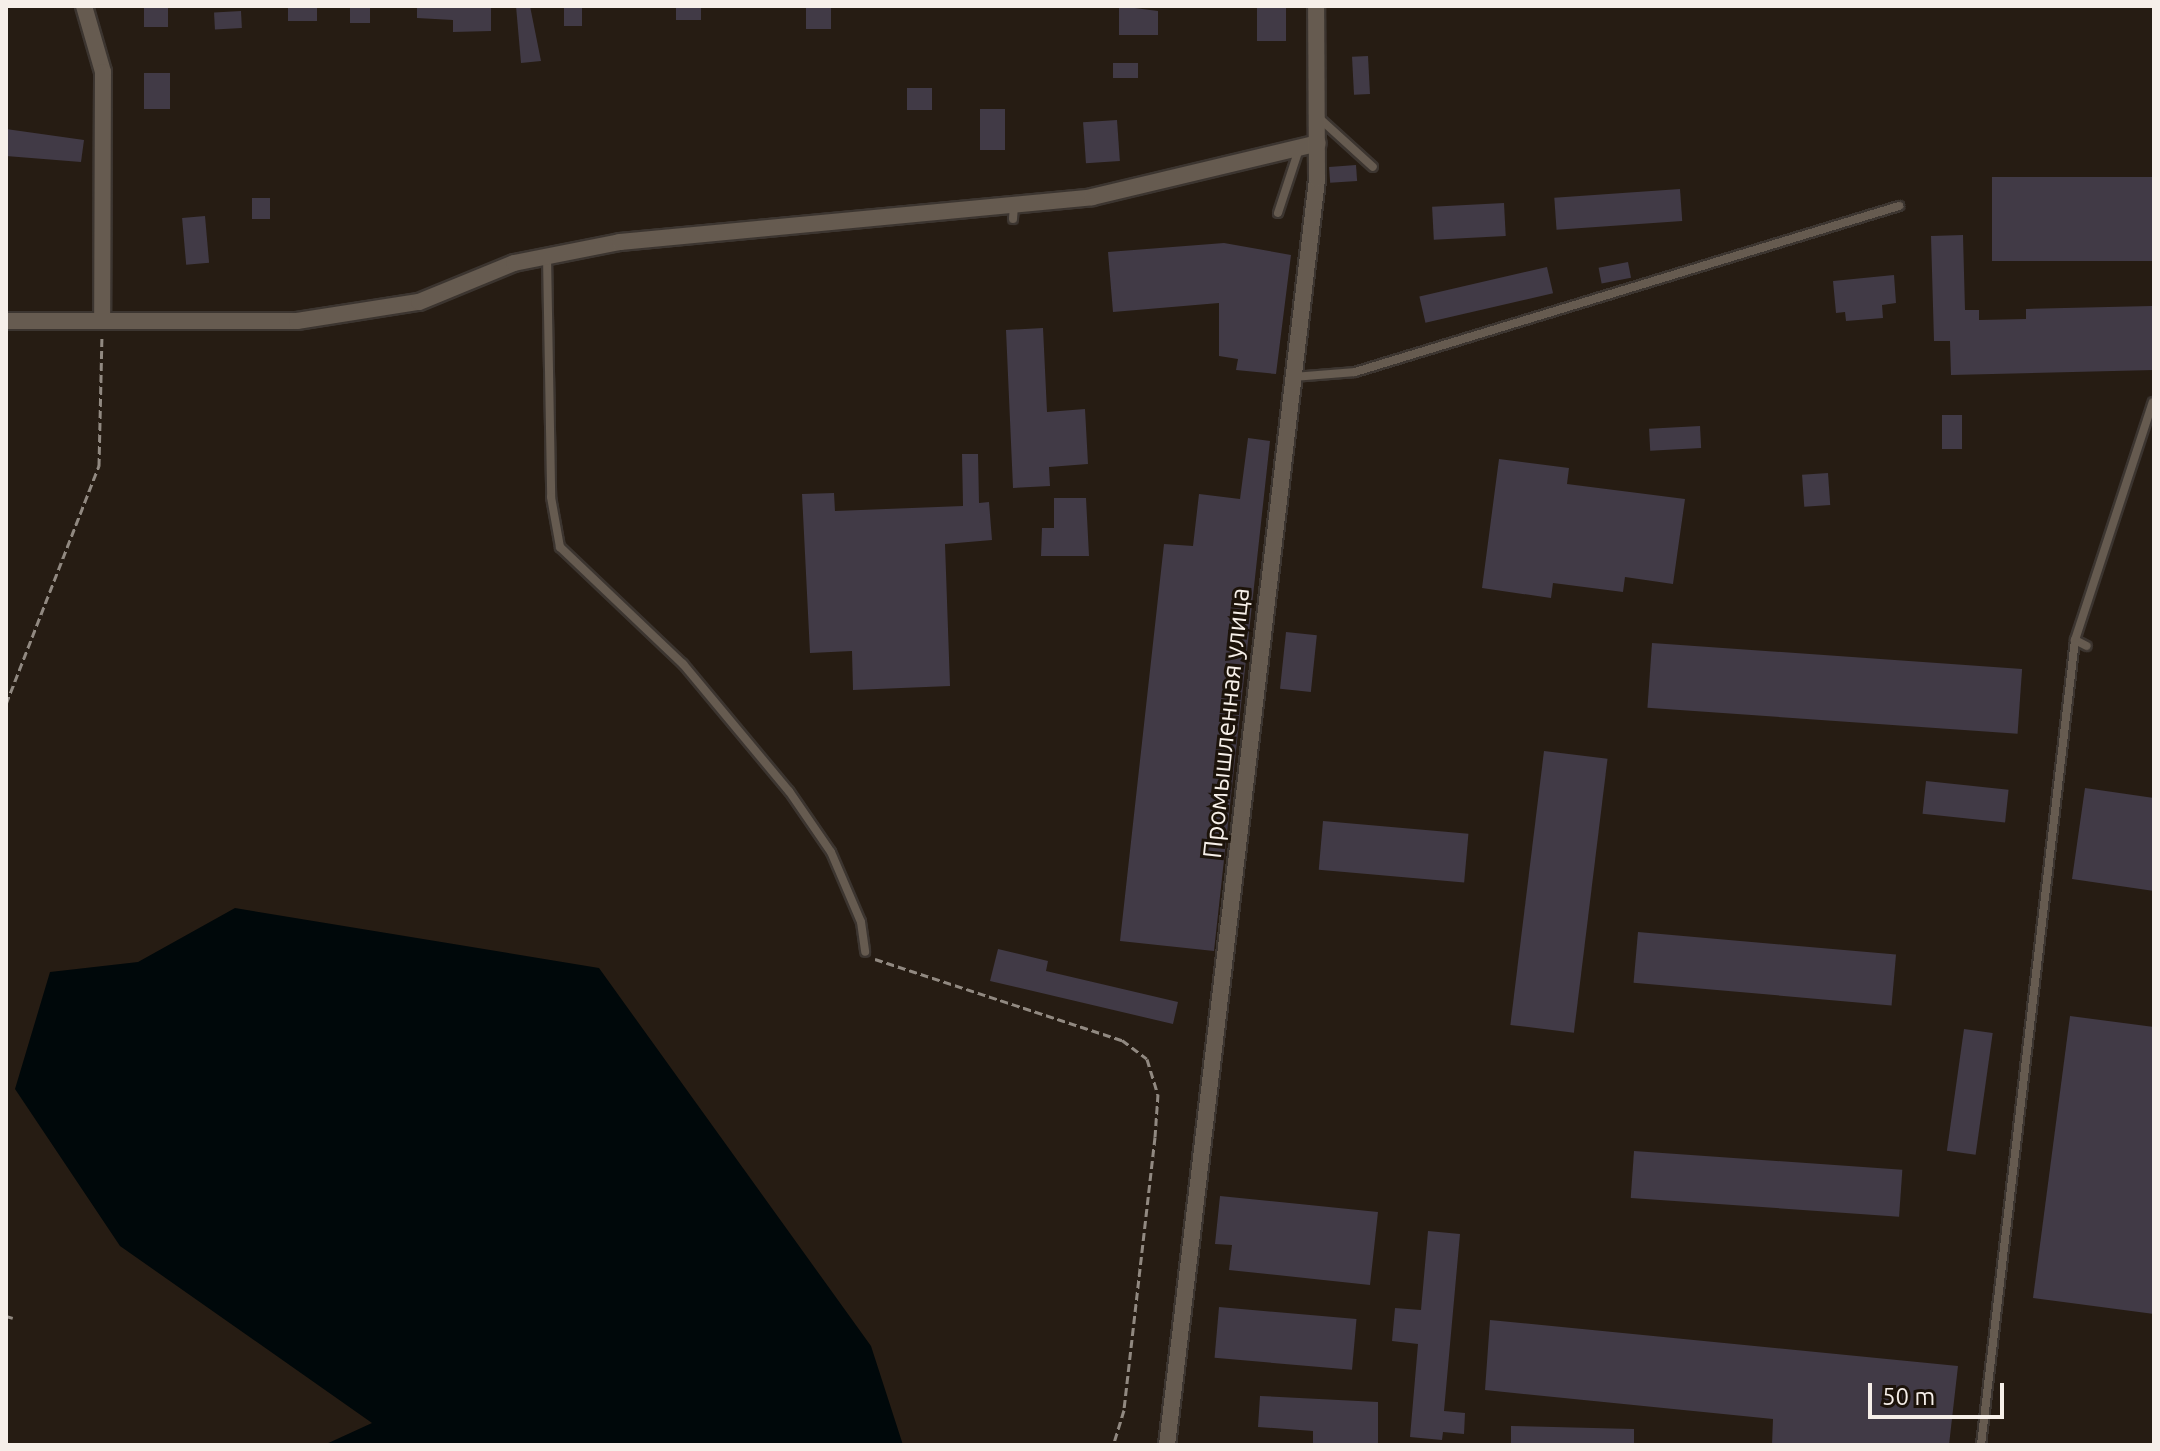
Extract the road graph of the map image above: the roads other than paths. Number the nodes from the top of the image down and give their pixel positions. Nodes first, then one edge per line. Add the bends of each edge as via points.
1 (84, 6) edge
2 (1316, 6) edge
3 (1318, 116) junction
4 (1318, 143) junction
5 (1299, 148) junction
6 (1373, 167) dead end
7 (1899, 206) dead end
8 (1278, 213) dead end
9 (547, 255) junction
10 (102, 317) junction
11 (6, 321) edge
12 (1289, 378) junction
13 (2153, 402) edge
14 (2075, 640) junction
15 (2087, 646) dead end
16 (865, 952) road end
17 (1167, 1445) edge
18 (1981, 1445) edge

1 - 10 street via 103,72
2 - 3 street, Промышленная улица
3 - 4 street, Промышленная улица
3 - 6 lane
4 - 5 street
4 - 12 street, Промышленная улица
5 - 8 lane
5 - 9 street via 1014,212 620,242
7 - 12 lane via 1355,372
9 - 10 street via 419,302 320,318
9 - 16 lane via 551,497 560,547 683,664 789,791 831,852 861,922
10 - 11 street
12 - 17 street, Промышленная улица
13 - 14 lane via 2142,452
14 - 15 lane
14 - 18 lane

